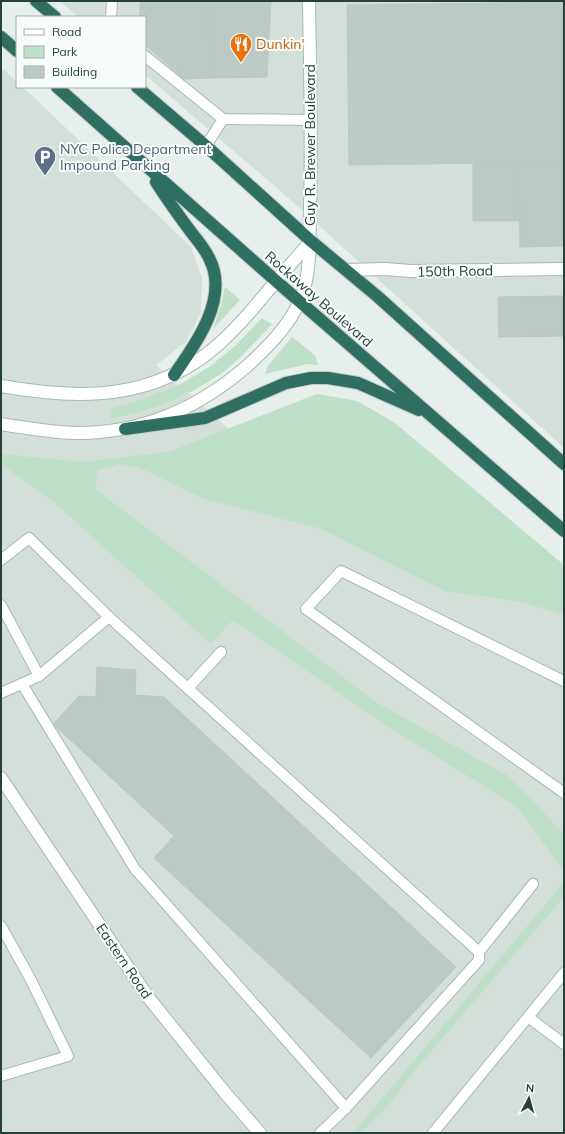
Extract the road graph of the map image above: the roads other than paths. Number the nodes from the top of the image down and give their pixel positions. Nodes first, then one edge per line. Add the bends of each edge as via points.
1 (36, 1) edge
2 (112, 1) edge
3 (309, 1) edge
4 (54, 16) edge
5 (111, 16) edge
6 (1, 37) edge
7 (16, 50) edge
8 (146, 57) edge
9 (58, 88) edge
10 (138, 88) edge
11 (223, 119) junction
12 (310, 120) junction
13 (206, 146) junction
14 (143, 165) junction
15 (310, 241) junction
16 (564, 269) edge
17 (346, 270) junction
18 (276, 281) junction
19 (300, 302) junction
20 (174, 375) junction
21 (1, 386) edge
22 (432, 416) junction
23 (1, 424) edge
24 (125, 428) junction
25 (32, 429) junction
26 (1, 433) edge
27 (564, 464) edge
28 (564, 531) edge
29 (1, 560) edge
30 (1, 605) edge
31 (109, 617) junction
32 (221, 652) dead end
33 (39, 676) junction
34 (564, 681) edge
35 (22, 684) junction
36 (188, 688) junction
37 (1, 693) edge
38 (1, 778) edge
39 (564, 793) edge
40 (533, 884) dead end
41 (1, 926) edge
42 (479, 952) junction
43 (564, 973) edge
44 (528, 1017) junction
45 (564, 1044) edge
46 (1, 1076) edge
47 (346, 1108) junction
48 (260, 1133) edge
49 (320, 1133) edge
50 (433, 1133) edge

1 - 4 highway
2 - 5 lane
3 - 12 street, Guy R. Brewer Boulevard
6 - 7 highway
8 - 11 lane
9 - 14 highway, Rockaway Boulevard
10 - 13 highway
11 - 12 lane
11 - 13 lane
12 - 15 street, Guy R. Brewer Boulevard
13 - 15 highway
14 - 18 highway, Rockaway Boulevard
14 - 20 highway via 206,253 211,261 216,281 208,320
15 - 17 highway
15 - 18 street
15 - 19 street, Guy R. Brewer Boulevard via 307,276
16 - 17 street, 150th Road
17 - 27 highway
18 - 19 highway, Rockaway Boulevard
18 - 20 street via 218,345
19 - 22 highway, Rockaway Boulevard
19 - 24 street, Guy R. Brewer Boulevard via 276,336 235,376 192,405 146,424
20 - 21 street via 141,387 104,394 65,394
22 - 24 highway via 358,382 311,378 279,385 205,418
22 - 28 highway, Rockaway Boulevard
23 - 25 street
24 - 25 street, Guy R. Brewer Boulevard via 75,433
25 - 26 street
29 - 31 lane via 29,538
30 - 33 lane
31 - 33 lane
31 - 36 lane
32 - 36 lane
33 - 35 lane
34 - 39 lane via 341,571 306,609
35 - 37 lane
35 - 47 lane via 135,869
36 - 42 lane
38 - 48 street, Eastern Road via 148,997
40 - 42 lane
41 - 46 lane via 68,1056
42 - 47 lane via 479,960
43 - 44 lane
44 - 45 lane
44 - 50 lane
47 - 49 lane

